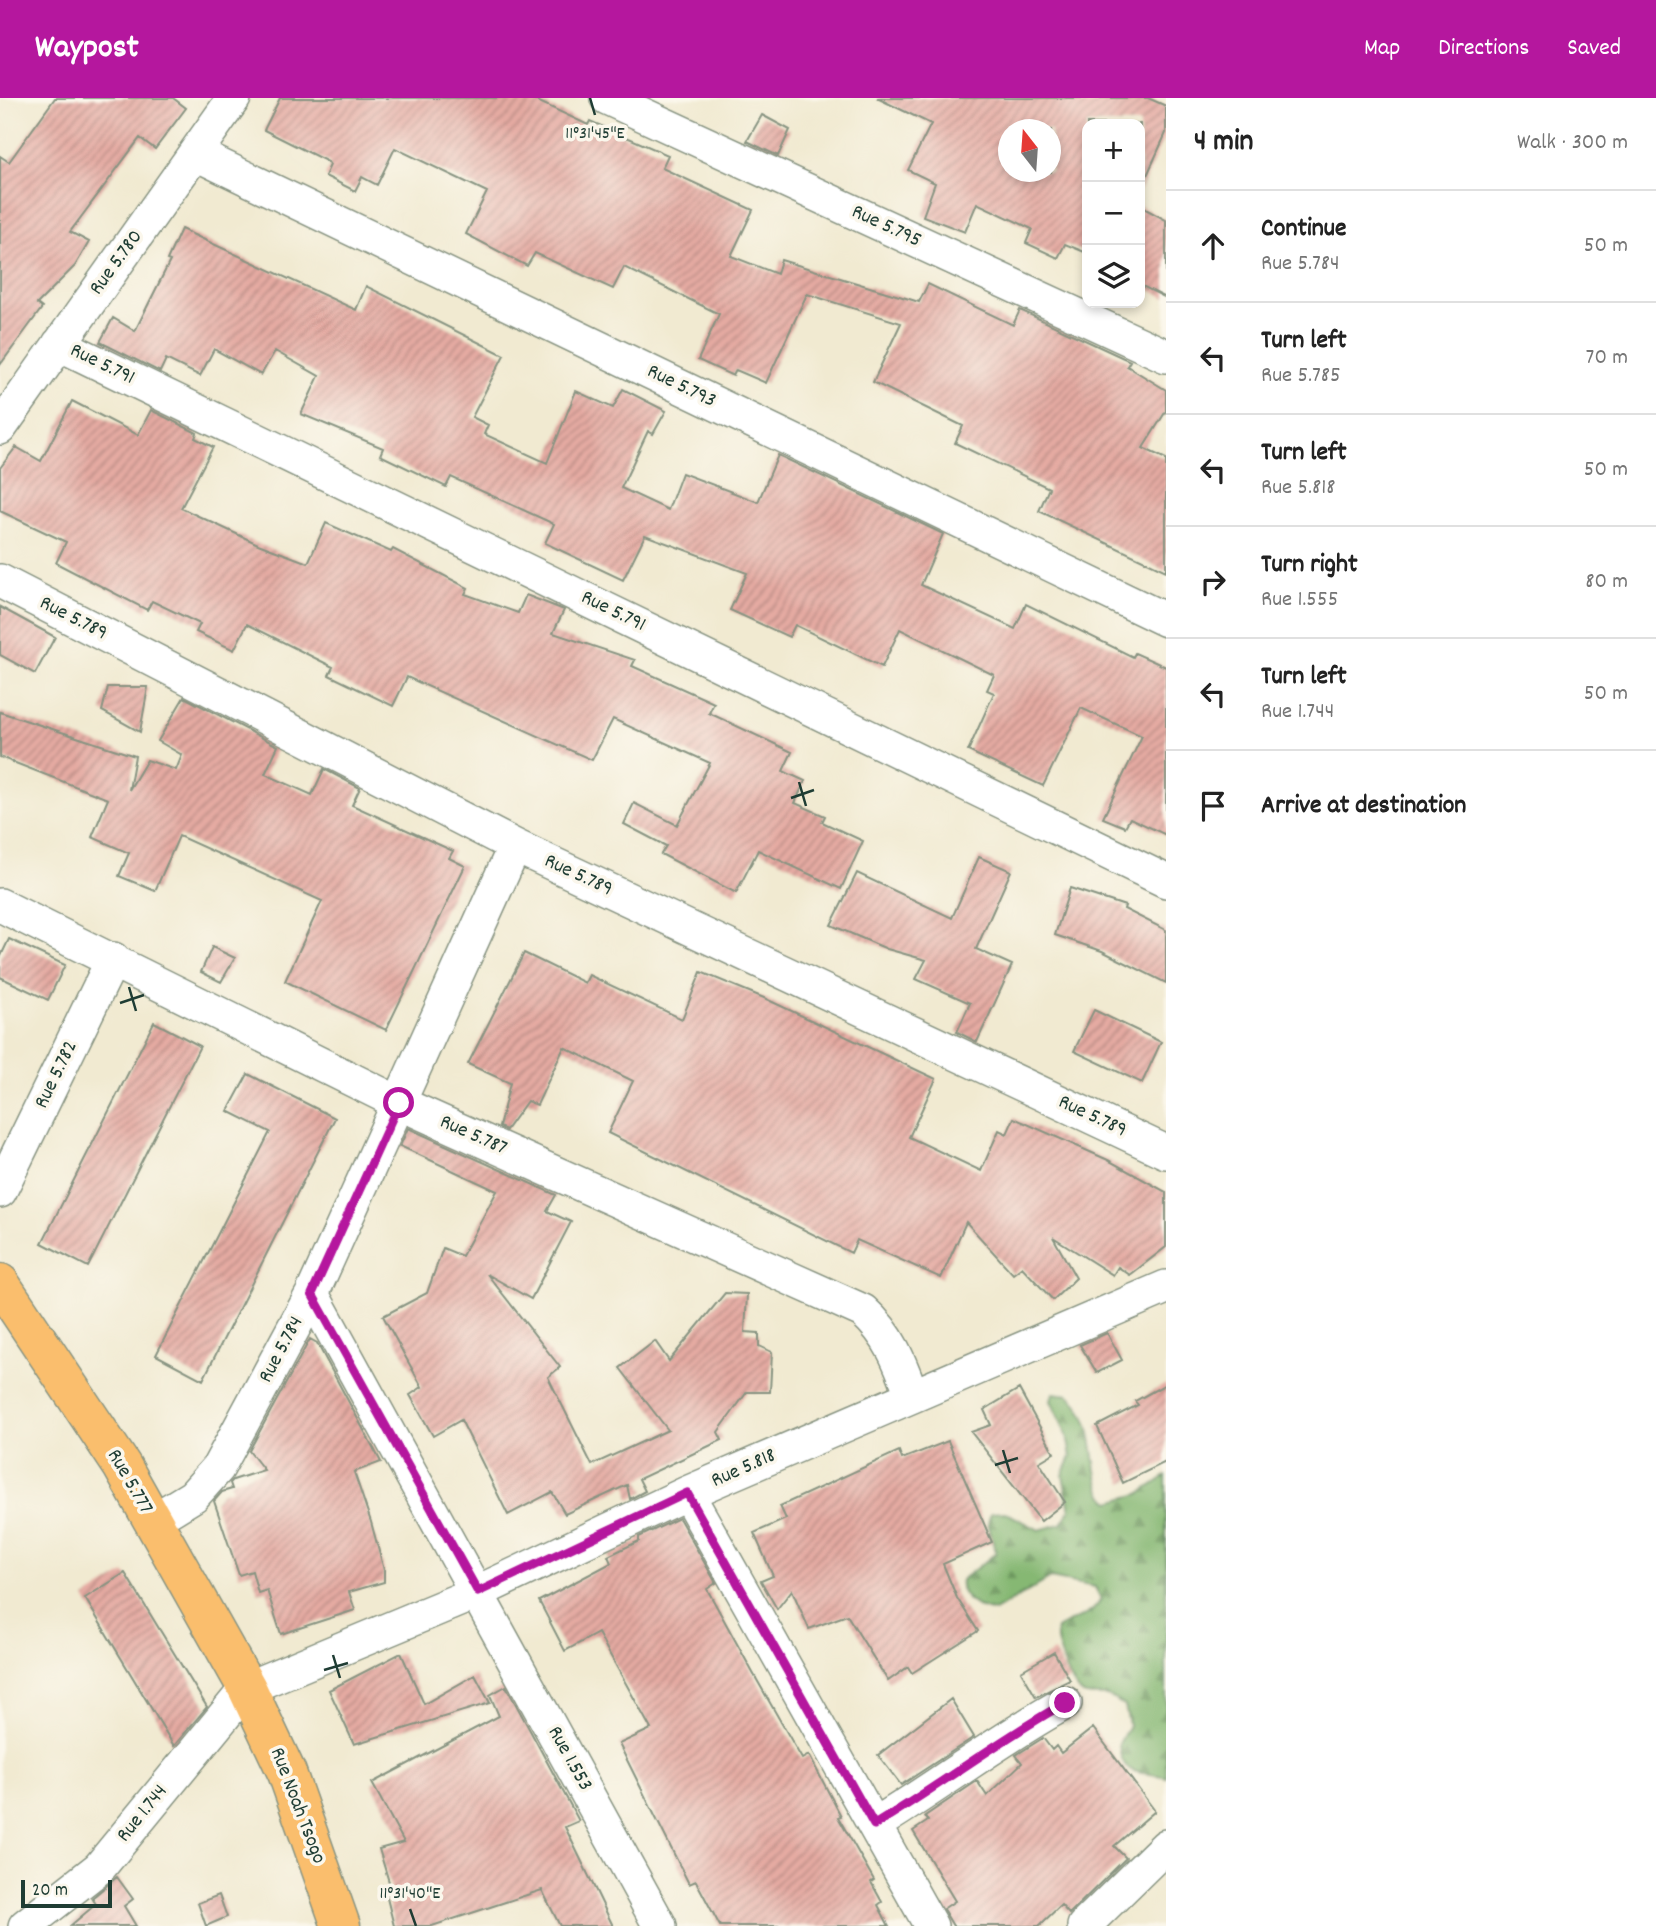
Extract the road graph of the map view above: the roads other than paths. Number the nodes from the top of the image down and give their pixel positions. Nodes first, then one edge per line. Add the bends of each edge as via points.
1 (234, 98) edge
2 (607, 98) edge
3 (196, 154) junction
4 (59, 344) junction
5 (1166, 356) edge
6 (0, 428) edge
7 (0, 581) edge
8 (1166, 620) edge
9 (515, 846) junction
10 (1166, 881) edge
11 (0, 905) edge
12 (113, 959) junction
13 (399, 1103) junction
14 (1166, 1152) edge
15 (0, 1191) edge
16 (0, 1283) edge
17 (1166, 1287) edge
18 (312, 1294) junction
19 (912, 1395) junction
20 (687, 1493) junction
21 (152, 1521) junction
22 (478, 1592) junction
23 (247, 1688) junction
24 (1065, 1703) dead end
25 (874, 1825) junction
26 (1166, 1846) edge
27 (25, 1926) edge
28 (341, 1926) edge
29 (660, 1926) edge
30 (931, 1926) edge
31 (1084, 1926) edge

1 - 3 street, Rue 5.780
2 - 5 street, Rue 5.795
3 - 4 street, Rue 5.780
3 - 8 street, Rue 5.793
4 - 6 street, Rue 5.780
4 - 10 street, Rue 5.791
7 - 9 street, Rue 5.789
9 - 13 street, Rue 5.784
9 - 14 street, Rue 5.789
11 - 12 street, Rue 5.787
12 - 13 street, Rue 5.787
12 - 15 street, Rue 5.782
13 - 18 street, Rue 5.784
13 - 19 street, Rue 5.787 via 863,1311 883,1329
16 - 21 main road, Rue 5.777 via 122,1466
17 - 19 street, Rue 5.818
18 - 21 street, Rue 5.784 via 218,1468 193,1496
18 - 22 street, Rue 1.553
19 - 20 street, Rue 5.818
20 - 22 street, Rue 5.818
20 - 25 street
21 - 23 main road, Rue 5.777
22 - 23 street, Rue 5.818
22 - 29 street, Rue 1.553
23 - 27 street, Rue 1.744 via 99,1868
23 - 28 main road, Rue Noah Tsogo via 287,1773
24 - 25 street via 1012,1732
25 - 30 street
26 - 31 street

